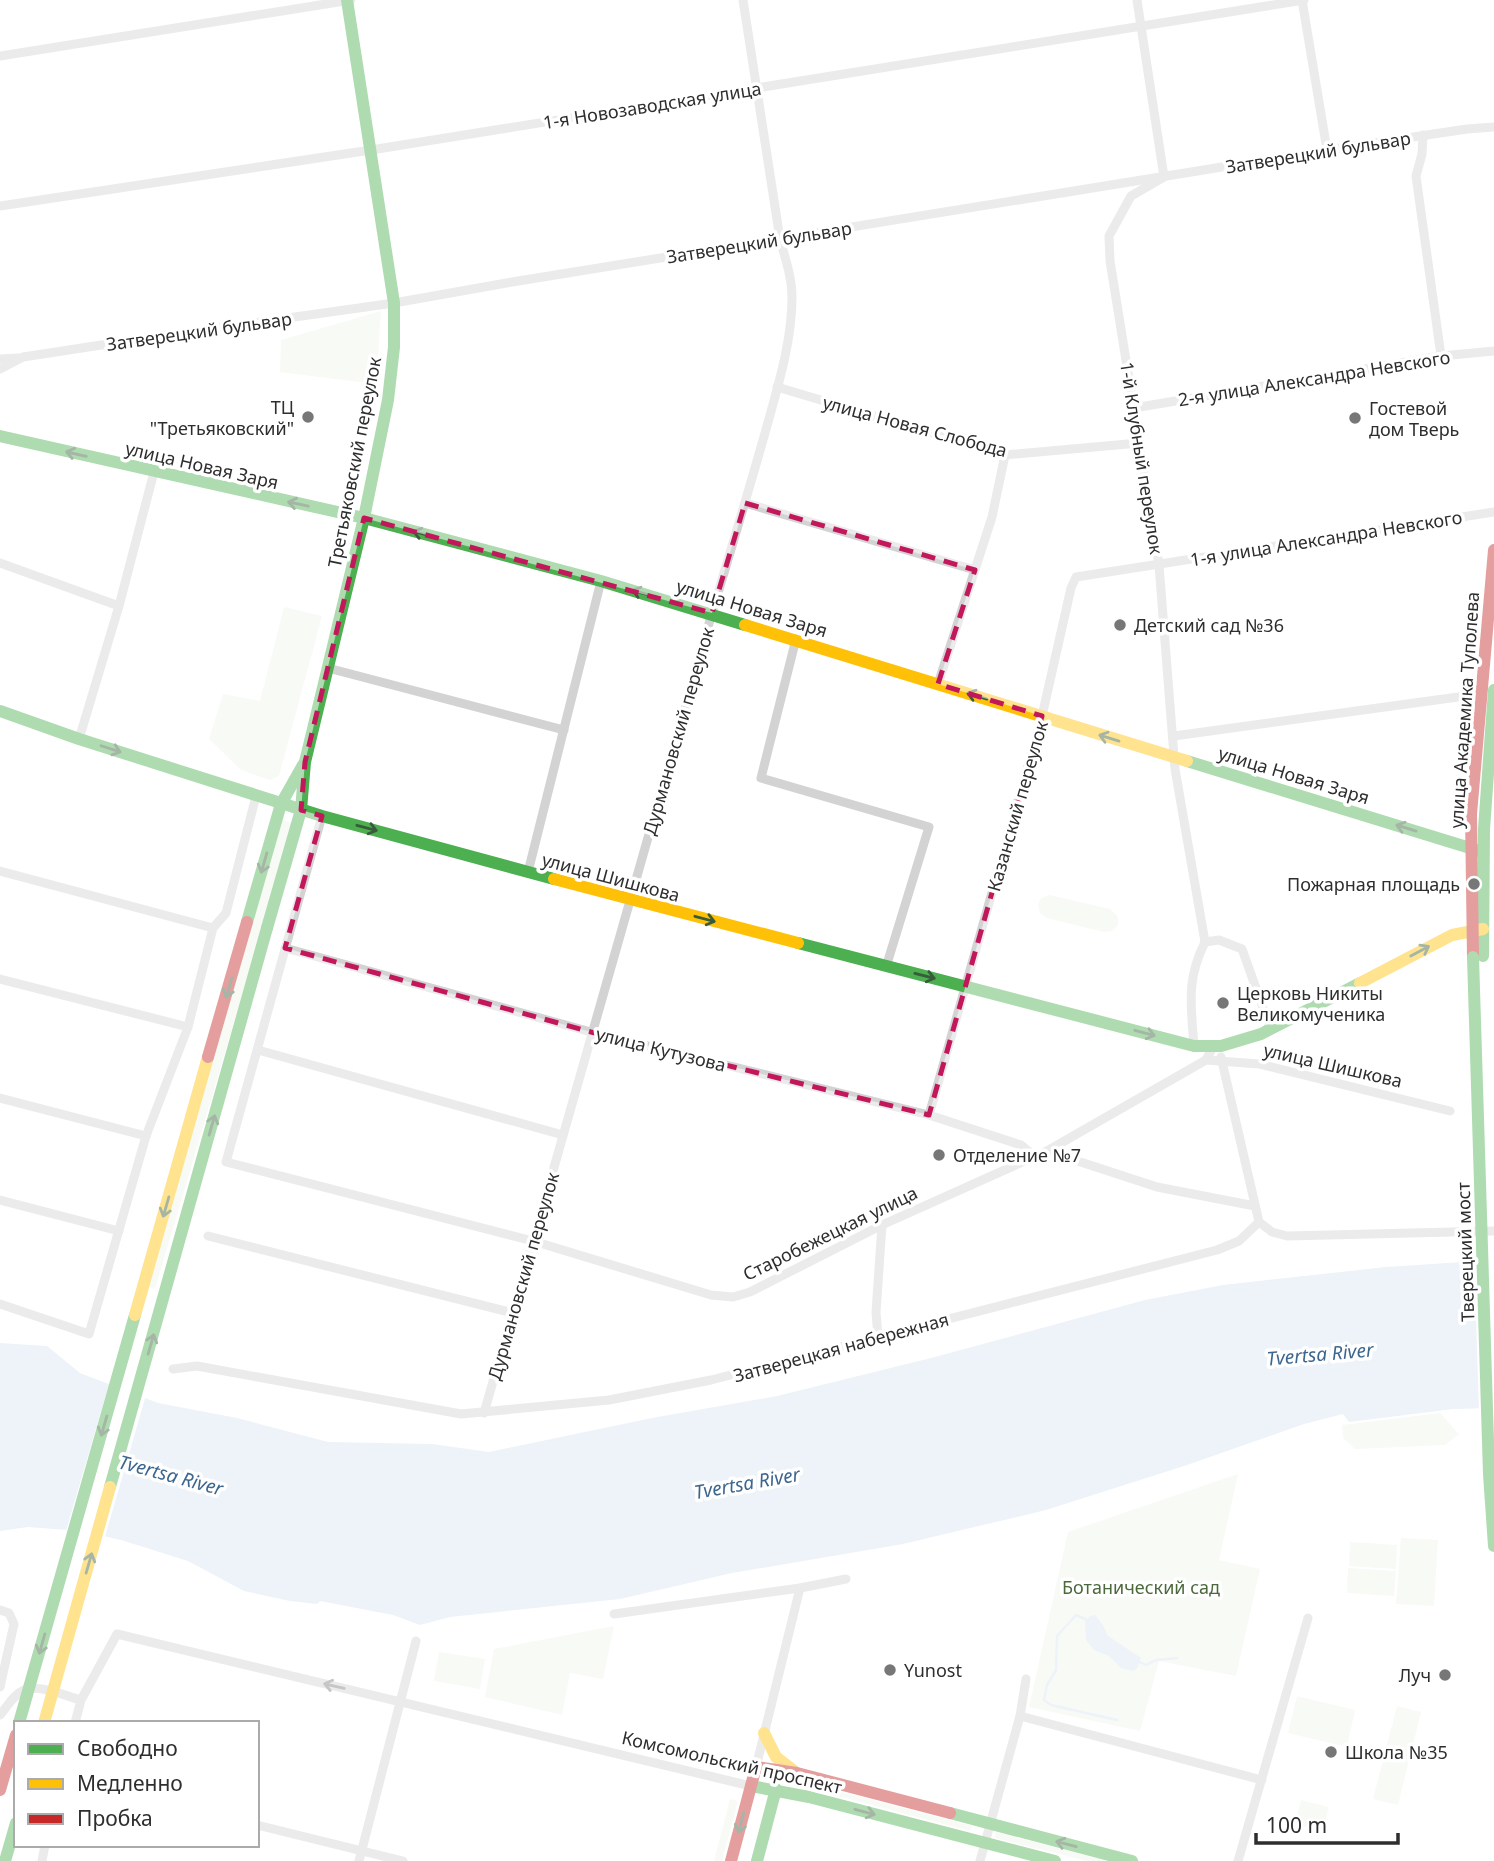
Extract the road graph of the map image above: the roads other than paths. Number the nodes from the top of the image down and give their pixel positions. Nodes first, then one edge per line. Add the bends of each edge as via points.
1 (349, 0) edge
2 (743, 0) edge
3 (1137, 0) edge
4 (1303, 0) edge
5 (1140, 26) junction
6 (0, 56) edge
7 (758, 88) junction
8 (1494, 127) edge
9 (1423, 135) junction
10 (1327, 149) junction
11 (371, 150) junction
12 (1164, 177) junction
13 (0, 206) edge
14 (780, 239) junction
15 (394, 303) junction
16 (1494, 351) edge
17 (1441, 356) junction
18 (23, 357) junction
19 (0, 359) edge
20 (0, 369) edge
21 (777, 387) junction
22 (1134, 408) junction
23 (0, 436) edge
24 (1139, 443) junction
25 (1005, 455) junction
26 (154, 472) junction
27 (745, 503) junction
28 (1494, 512) edge
29 (365, 518) junction
30 (1494, 550) edge
31 (0, 563) edge
32 (1159, 565) junction
33 (975, 570) junction
34 (601, 581) junction
35 (119, 606) junction
36 (712, 613) junction
37 (796, 639) junction
38 (328, 668) junction
39 (938, 684) junction
40 (1491, 693) edge
41 (0, 711) edge
42 (1042, 716) junction
43 (564, 730) junction
44 (1174, 736) junction
45 (79, 739) junction
46 (1175, 757) junction
47 (305, 762) junction
48 (256, 796) junction
49 (281, 804) junction
50 (301, 810) junction
51 (323, 816) junction
52 (1471, 819) junction
53 (1489, 829) edge
54 (1478, 850) junction
55 (0, 872) edge
56 (528, 873) junction
57 (631, 900) junction
58 (213, 928) junction
59 (1483, 928) edge
60 (1205, 942) junction
61 (285, 948) junction
62 (1478, 957) junction
63 (886, 967) junction
64 (0, 979) edge
65 (966, 986) junction
66 (188, 1027) junction
67 (1271, 1030) junction
68 (591, 1032) junction
69 (1194, 1046) junction
70 (258, 1050) junction
71 (1219, 1051) junction
72 (0, 1098) edge
73 (1450, 1111) dead end
74 (929, 1115) junction
75 (563, 1135) junction
76 (146, 1136) junction
77 (1047, 1152) junction
78 (1035, 1157) junction
79 (0, 1200) edge
80 (1255, 1206) junction
81 (1259, 1222) junction
82 (882, 1225) junction
83 (118, 1231) junction
84 (1494, 1231) edge
85 (208, 1237) dead end
86 (533, 1241) junction
87 (0, 1304) edge
88 (513, 1313) junction
89 (878, 1338) junction
90 (173, 1369) dead end
91 (1494, 1374) edge
92 (484, 1413) junction
93 (1494, 1546) edge
94 (846, 1579) dead end
95 (800, 1588) junction
96 (4, 1612) edge
97 (614, 1614) dead end
98 (1308, 1618) dead end
99 (416, 1641) dead end
100 (1026, 1679) dead end
101 (0, 1686) edge
102 (81, 1700) junction
103 (401, 1702) junction
104 (0, 1715) edge
105 (1020, 1716) junction
106 (20, 1721) edge
107 (45, 1721) edge
108 (76, 1721) edge
109 (764, 1733) junction
110 (14, 1742) edge
111 (756, 1768) junction
112 (797, 1773) junction
113 (814, 1777) junction
114 (1262, 1780) junction
115 (751, 1786) junction
116 (776, 1789) junction
117 (0, 1790) edge
118 (809, 1797) junction
119 (990, 1824) junction
120 (259, 1826) edge
121 (14, 1830) edge
122 (984, 1843) junction
123 (361, 1856) edge
124 (5, 1861) edge
125 (403, 1861) edge
126 (731, 1861) edge
127 (757, 1861) edge
128 (979, 1861) edge
129 (1055, 1861) edge
130 (1132, 1861) edge
131 (1238, 1861) edge

1 - 6 street
1 - 11 main road, Третьяковский переулок
2 - 7 street, Дурмановский переулок
3 - 5 street
4 - 5 street, 1-я Новозаводская улица
4 - 10 street
5 - 7 street, 1-я Новозаводская улица
5 - 12 street
7 - 11 street, 1-я Новозаводская улица
7 - 14 street, Дурмановский переулок
8 - 9 street, Затверецкий бульвар
9 - 10 street, Затверецкий бульвар
9 - 17 street via 1416,176
10 - 12 street, Затверецкий бульвар
11 - 13 street, 1-я Новозаводская улица
11 - 15 main road, Третьяковский переулок
12 - 14 street, Затверецкий бульвар
12 - 22 street, 1-й Клубный переулок via 1131,196 1109,236
14 - 15 street, Затверецкий бульвар
14 - 21 street, Дурмановский переулок via 792,295
15 - 18 street, Затверецкий бульвар
15 - 29 main road, Третьяковский переулок via 390,390
16 - 17 street, 2-я улица Александра Невского
17 - 22 street, 2-я улица Александра Невского
18 - 19 street, Затверецкий бульвар
18 - 20 street, Затверецкий бульвар
21 - 25 street, улица Новая Слобода
21 - 27 street, Дурмановский переулок
22 - 24 street, 1-й Клубный переулок
26 -> 23 main road, улица Новая Заря
24 - 25 street, улица Новая Слобода
24 - 32 street, 1-й Клубный переулок
25 - 33 street
29 -> 26 main road, улица Новая Заря
26 - 35 street
27 - 33 street
27 - 36 street, Дурмановский переулок
28 - 32 street, 1-я улица Александра Невского
34 -> 29 main road, улица Новая Заря
29 - 38 main road, Третьяковский переулок
30 - 40 main road, улица Академика Туполева
31 - 35 street
32 - 42 street, Казанский переулок via 1076,577
32 - 44 street, 1-й Клубный переулок
33 - 39 street
36 -> 34 main road, улица Новая Заря
34 - 43 street
35 - 45 street
36 - 37 main road, улица Новая Заря
36 - 57 street, Дурмановский переулок
37 - 39 main road, улица Новая Заря
37 - 63 street via 761,778 929,827
38 - 43 street
38 - 47 main road, Третьяковский переулок
42 -> 39 main road, улица Новая Заря
40 - 44 street
40 - 52 main road, улица Академика Туполева
40 - 53 main road, улица Академика Туполева
41 - 45 main road, улица Шишкова
46 -> 42 main road, улица Новая Заря
42 - 65 street, Казанский переулок
43 - 56 street
44 - 46 street, 1-й Клубный переулок
45 -> 48 main road, улица Шишкова
54 -> 46 main road, улица Новая Заря
46 - 60 street, 1-й Клубный переулок
47 - 49 main road, Третьяковский переулок
47 - 50 main road, Третьяковский переулок
48 - 49 main road, улица Шишкова
48 - 58 street via 226,913
49 - 50 main road, улица Шишкова
49 -> 106 main road, Третьяковский переулок, bridge
50 - 51 main road, улица Шишкова
107 -> 50 main road, Третьяковский переулок, bridge
51 -> 56 main road, улица Шишкова
51 - 61 street
52 - 53 main road via 1476,826
52 - 54 main road, улица Академика Туполева
53 - 54 main road, улица Академика Туполева
54 - 59 main road, улица Академика Туполева
55 - 58 street
56 - 57 main road, улица Шишкова
57 -> 63 main road, улица Шишкова
57 - 68 street, Дурмановский переулок
58 - 66 street
59 - 62 main road, улица Академика Туполева
67 -> 59 main road via 1452,935
60 - 67 street via 1219,940 1242,949
60 - 69 street via 1191,983
61 - 68 street, улица Кутузова
61 - 70 street
62 - 91 main road, Тверецкий мост
62 - 93 main road, Тверецкий мост, bridge
63 -> 65 main road, улица Шишкова
64 - 66 street
65 -> 69 main road, улица Шишкова
65 - 74 street, Казанский переулок
66 - 76 street
67 - 71 main road
68 - 74 street, улица Кутузова
68 - 75 street, Дурмановский переулок
69 - 71 main road, улица Шишкова
70 - 75 street
70 - 86 street, Старобежецкая улица via 226,1162
71 - 73 street, улица Шишкова
71 - 77 street, Старобежецкая улица
71 - 80 street
72 - 76 street
74 - 78 street, улица Кутузова via 1021,1145
75 - 86 street, Дурмановский переулок
76 - 83 street
77 - 78 street, Старобежецкая улица
77 - 80 street via 1157,1187
78 - 82 street, Старобежецкая улица
79 - 83 street
80 - 81 street
81 - 84 street via 1287,1236
81 - 89 street, Затверецкая набережная via 1239,1241 1217,1250
82 - 86 street, Старобежецкая улица via 762,1287 733,1297 710,1295
82 - 89 street
83 - 87 street via 89,1334
85 - 88 street
86 - 88 street, Дурмановский переулок
88 - 92 street, Дурмановский переулок
89 - 92 street, Затверецкая набережная via 712,1380 610,1400
90 - 92 street, Затверецкая набережная via 197,1366 461,1414
94 - 95 street
95 - 97 street
95 - 109 street
96 - 101 street via 14,1624
98 - 114 street
99 - 103 street
100 - 105 street
103 -> 102 street, Комсомольский проспект via 117,1634
102 - 104 street via 37,1688 23,1690
102 - 108 street
103 - 115 street, Комсомольский проспект
103 - 123 street
105 - 114 street
105 - 119 street
109 - 111 street
109 - 112 main road, Комсомольский проспект via 776,1758
110 - 117 main road, bridge
111 - 112 main road, Комсомольский проспект
111 - 115 main road
112 - 113 main road, Комсомольский проспект
113 - 118 main road via 805,1785
113 - 119 main road, Комсомольский проспект
114 - 131 street
115 - 116 main road, Комсомольский проспект
115 -> 126 main road
116 - 118 main road, Комсомольский проспект
116 - 127 main road
118 -> 122 main road, Комсомольский проспект
119 - 122 street
130 -> 119 main road, Комсомольский проспект
120 - 123 street
121 - 124 main road
122 - 128 street
122 - 129 main road, Комсомольский проспект
123 - 125 street

